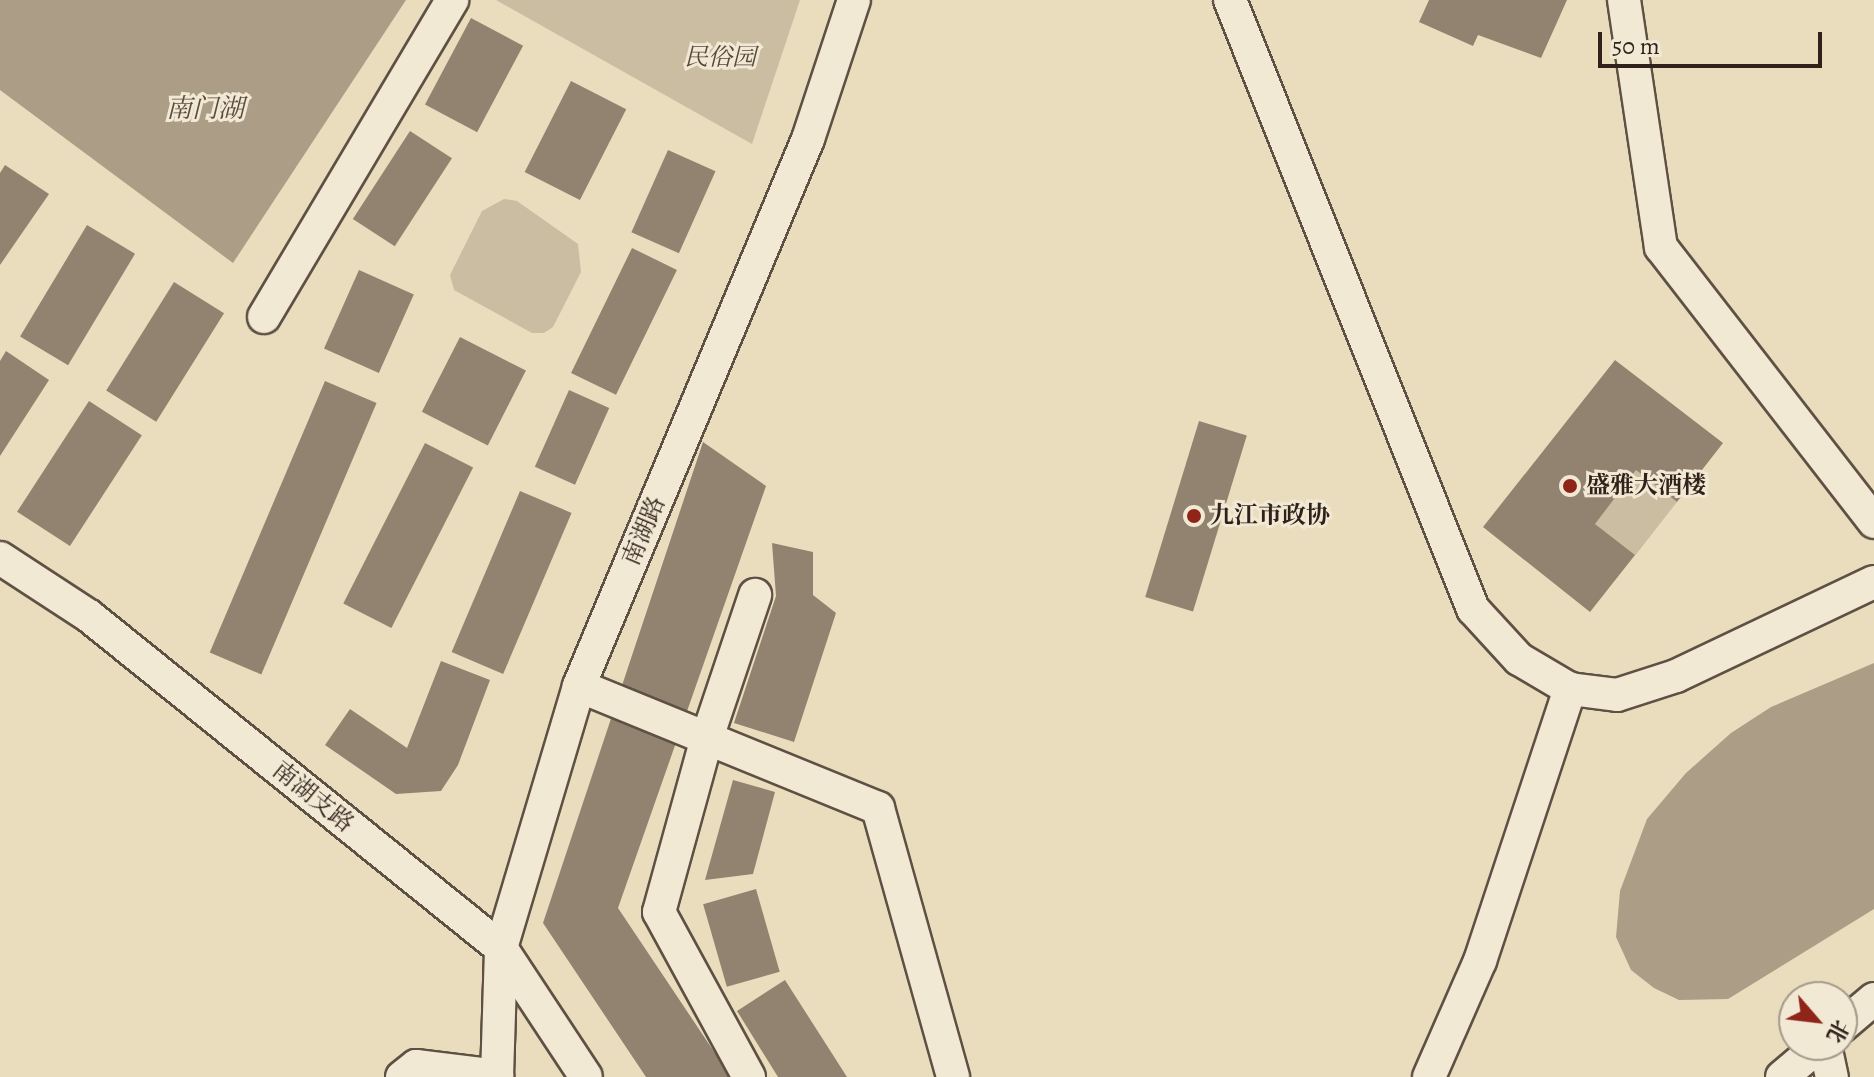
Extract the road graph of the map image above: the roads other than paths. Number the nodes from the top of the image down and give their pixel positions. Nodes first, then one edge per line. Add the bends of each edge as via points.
1 (452, 0) edge
2 (854, 0) edge
3 (1230, 0) edge
4 (1624, 0) edge
5 (264, 317) dead end
6 (1874, 522) edge
7 (0, 558) edge
8 (1874, 582) edge
9 (755, 595) dead end
10 (579, 686) junction
11 (1570, 689) junction
12 (707, 738) junction
13 (501, 948) junction
14 (1874, 999) edge
15 (1858, 1012) edge
16 (1802, 1061) edge
17 (497, 1076) edge
18 (402, 1077) edge
19 (586, 1077) edge
20 (749, 1077) edge
21 (953, 1077) edge
22 (1429, 1077) edge
23 (1782, 1077) edge

1 - 5 street
2 - 10 street, 南湖路 via 808,139
3 - 11 street via 1473,609 1519,659
4 - 6 street via 1661,247
7 - 13 street, 南湖支路 via 89,616
8 - 11 street via 1676,676 1617,695
9 - 12 street
10 - 12 street
10 - 13 street, 南湖路
11 - 22 street via 1480,961
12 - 20 street via 659,912
12 - 21 street via 878,808
13 - 17 street, 南湖路
13 - 19 street, 南湖支路
14 - 15 street
16 - 23 street
17 - 18 street via 416,1066

